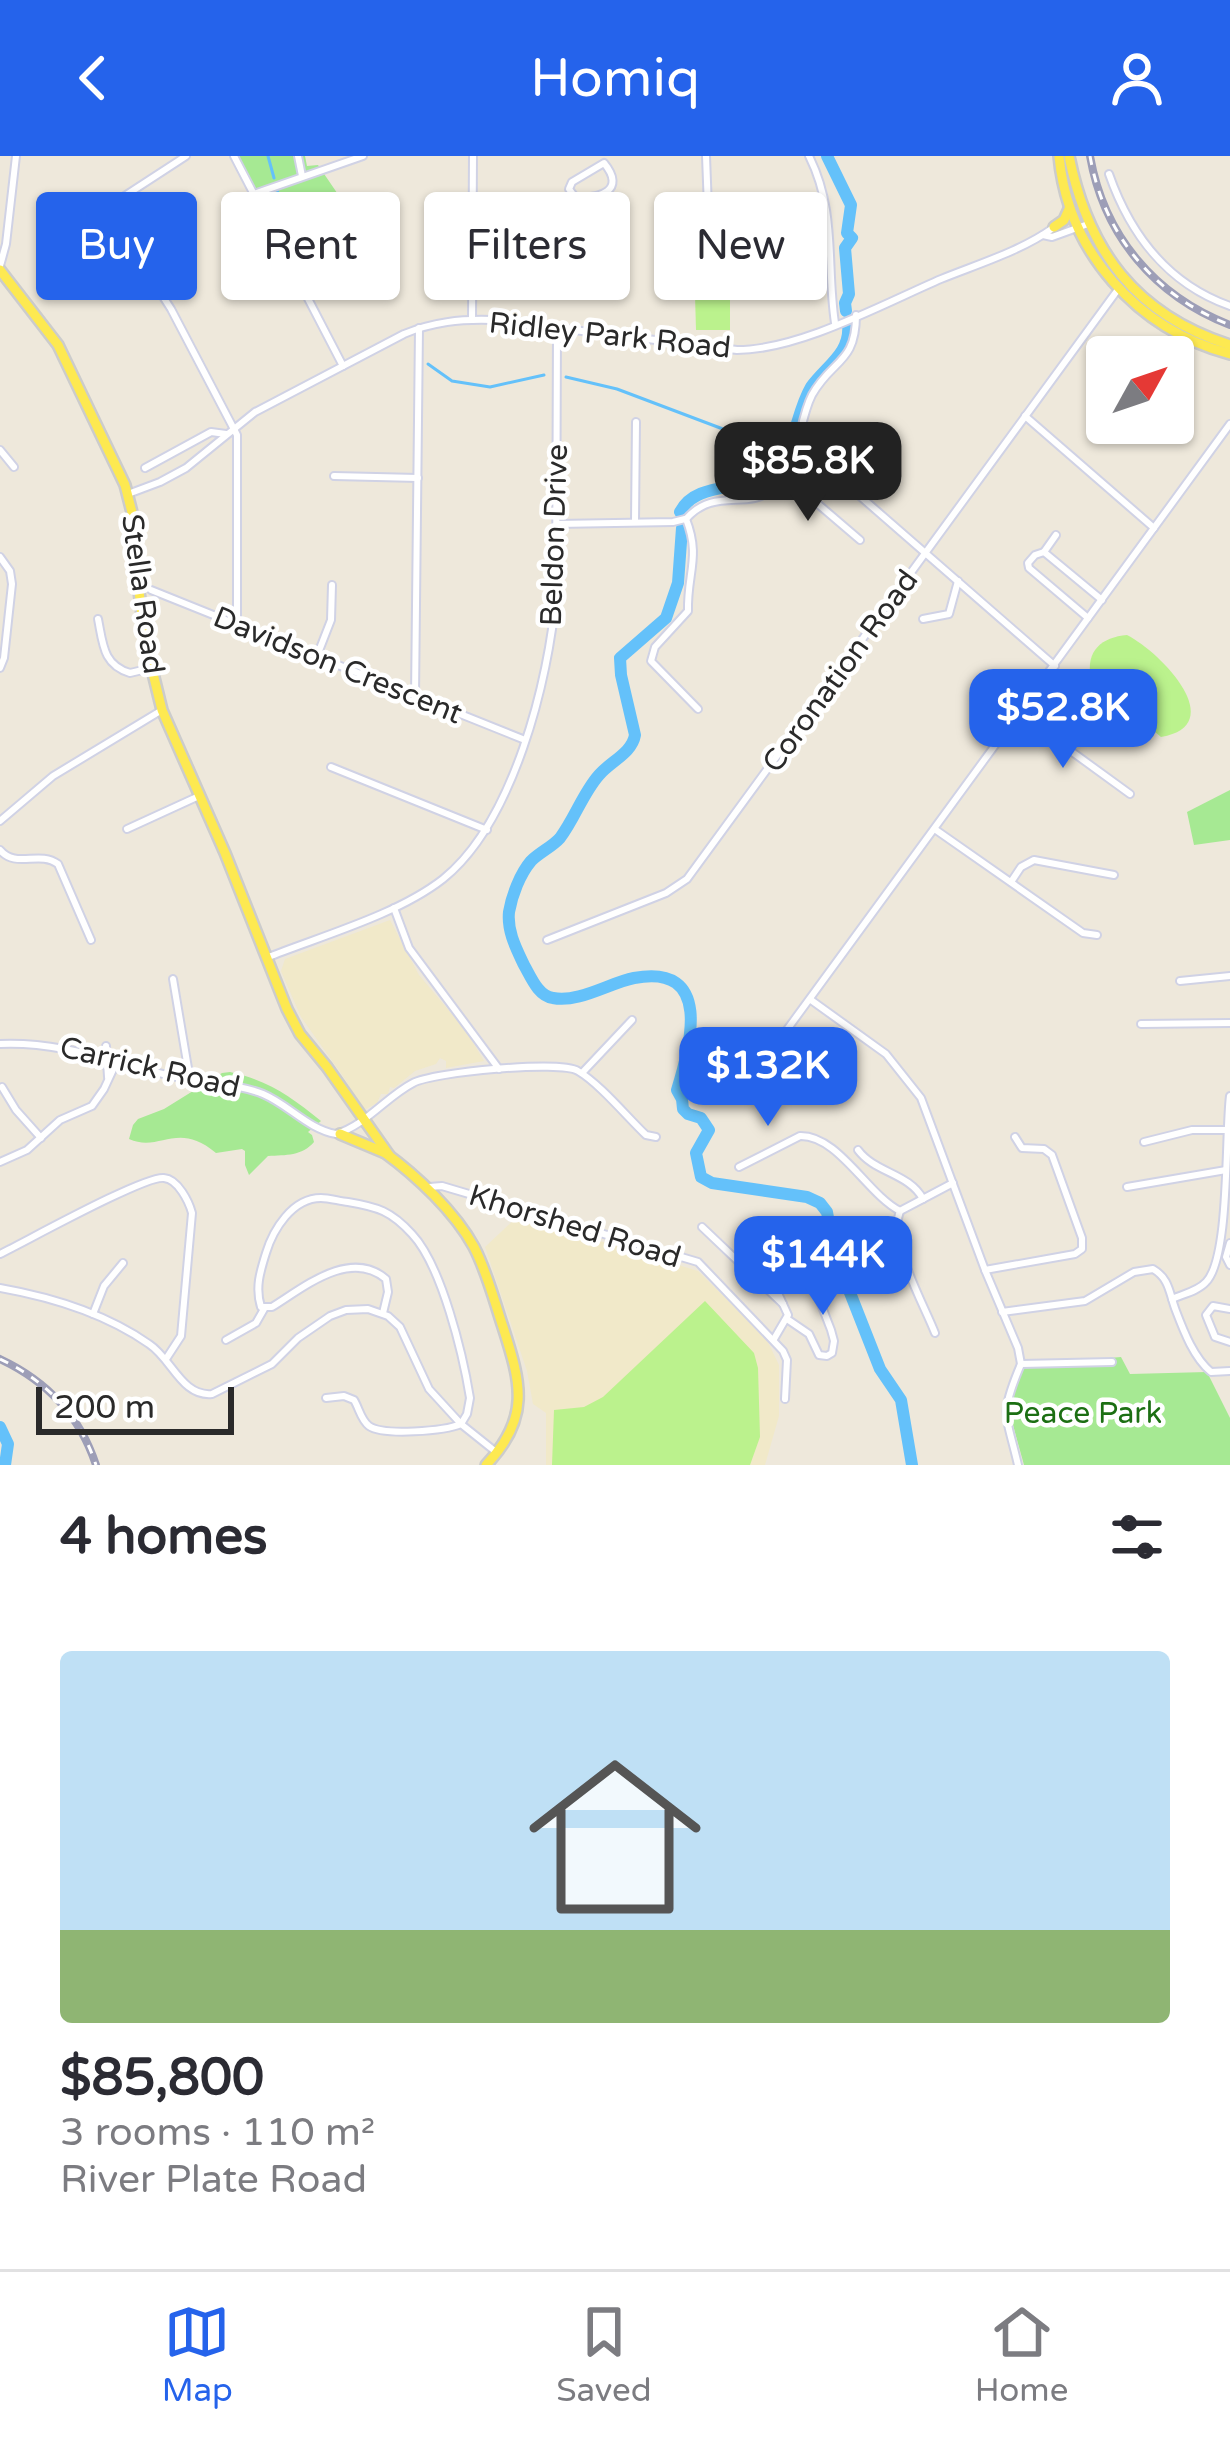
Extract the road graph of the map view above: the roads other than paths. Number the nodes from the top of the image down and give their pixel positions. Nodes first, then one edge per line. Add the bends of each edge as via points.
1 (16, 156) edge
2 (186, 156) edge
3 (234, 156) edge
4 (298, 156) edge
5 (363, 156) edge
6 (473, 156) edge
7 (706, 156) edge
8 (809, 156) edge
9 (1059, 156) edge
10 (1069, 156) edge
11 (604, 159) edge
12 (1108, 174) dead end
13 (302, 176) junction
14 (253, 192) edge
15 (259, 192) edge
16 (707, 192) edge
17 (1070, 206) junction
18 (1082, 221) junction
19 (1054, 227) junction
20 (1043, 235) junction
21 (0, 268) edge
22 (1122, 285) junction
23 (309, 300) edge
24 (1230, 306) edge
25 (856, 315) junction
26 (472, 320) junction
27 (836, 323) junction
28 (419, 328) junction
29 (557, 329) junction
30 (1230, 350) edge
31 (343, 366) junction
32 (1025, 416) junction
33 (636, 422) dead end
34 (1230, 424) edge
35 (230, 432) junction
36 (799, 443) junction
37 (0, 450) edge
38 (14, 467) dead end
39 (145, 468) dead end
40 (784, 475) junction
41 (334, 476) dead end
42 (418, 478) junction
43 (128, 494) junction
44 (686, 519) junction
45 (635, 522) junction
46 (557, 524) junction
47 (1154, 529) junction
48 (1056, 536) dead end
49 (860, 540) dead end
50 (926, 552) junction
51 (1044, 552) junction
52 (0, 556) edge
53 (958, 581) junction
54 (332, 585) dead end
55 (151, 590) dead end
56 (1102, 600) junction
57 (1089, 618) junction
58 (98, 619) dead end
59 (923, 619) dead end
60 (237, 625) junction
61 (3, 645) edge
62 (317, 656) junction
63 (1055, 666) junction
64 (0, 668) edge
65 (151, 668) junction
66 (416, 697) junction
67 (698, 709) dead end
68 (162, 710) junction
69 (1020, 714) junction
70 (525, 740) junction
71 (788, 742) junction
72 (796, 749) dead end
73 (331, 767) dead end
74 (1130, 794) dead end
75 (199, 796) junction
76 (0, 821) edge
77 (127, 830) dead end
78 (487, 830) junction
79 (936, 830) junction
80 (0, 850) edge
81 (1114, 875) dead end
82 (1011, 882) junction
83 (394, 908) junction
84 (1096, 934) dead end
85 (89, 937) dead end
86 (547, 940) dead end
87 (266, 958) junction
88 (1230, 976) edge
89 (173, 979) dead end
90 (1180, 981) dead end
91 (811, 1000) junction
92 (632, 1020) dead end
93 (1230, 1023) edge
94 (1141, 1024) dead end
95 (0, 1044) edge
96 (106, 1046) dead end
97 (106, 1057) junction
98 (767, 1057) dead end
99 (117, 1061) junction
100 (500, 1069) junction
101 (582, 1073) junction
102 (108, 1080) junction
103 (190, 1080) junction
104 (2, 1087) edge
105 (1230, 1096) edge
106 (360, 1122) junction
107 (1226, 1130) junction
108 (340, 1133) junction
109 (656, 1137) dead end
110 (41, 1138) junction
111 (1016, 1138) dead end
112 (1144, 1142) dead end
113 (858, 1150) dead end
114 (386, 1154) junction
115 (0, 1162) edge
116 (740, 1167) dead end
117 (1226, 1170) junction
118 (953, 1183) junction
119 (1127, 1187) dead end
120 (425, 1190) junction
121 (922, 1199) junction
122 (900, 1211) junction
123 (1227, 1214) edge
124 (703, 1227) dead end
125 (1227, 1238) edge
126 (0, 1254) edge
127 (123, 1263) dead end
128 (1230, 1264) edge
129 (985, 1270) junction
130 (0, 1288) edge
131 (1172, 1299) junction
132 (786, 1306) junction
133 (264, 1309) junction
134 (1230, 1309) edge
135 (1002, 1312) junction
136 (382, 1313) junction
137 (93, 1315) junction
138 (787, 1319) junction
139 (935, 1333) dead end
140 (774, 1339) junction
141 (226, 1340) dead end
142 (1230, 1342) edge
143 (166, 1359) junction
144 (1112, 1362) dead end
145 (1021, 1364) junction
146 (1230, 1371) edge
147 (326, 1398) dead end
148 (785, 1399) dead end
149 (461, 1424) junction
150 (497, 1453) junction
151 (486, 1465) edge
152 (1018, 1465) edge

1 - 21 street
2 - 35 street via 120,199 117,220 172,309
3 - 14 street
4 - 13 street
5 - 13 street
6 - 26 street
7 - 16 street
8 - 27 street via 829,217
9 - 17 main road
10 - 18 main road
11 - 11 street via 611,188 574,196 572,182
12 - 24 street via 1147,247 1184,282
13 - 15 street
17 - 18 main road
17 - 19 main road
18 - 19 street, Ridley Park Road
18 - 20 street, Ridley Park Road
18 - 22 main road
19 - 20 street, Ridley Park Road
20 - 25 street, Ridley Park Road
21 - 43 main road, Stella Road via 58,345
22 - 30 main road
22 - 32 street, Coronation Road
23 - 31 street
25 - 27 street, Ridley Park Road
25 - 36 street via 854,344 813,394
26 - 28 street, Ridley Park Road
26 - 29 street, Ridley Park Road
27 - 29 street, Ridley Park Road via 751,350
28 - 31 street, Ridley Park Road
28 - 42 street
29 - 46 street, Beldon Drive
31 - 35 street, Ridley Park Road
32 - 47 street
32 - 50 street, Coronation Road
33 - 45 street
34 - 47 street
35 - 39 street via 211,432
35 - 43 street, Ridley Park Road via 176,475
35 - 60 street via 238,445
36 - 40 street
36 - 50 street
37 - 38 street
40 - 44 street via 769,493 708,502
40 - 49 street
41 - 42 street
42 - 66 street
43 - 65 main road, Stella Road
44 - 45 street
44 - 67 street via 695,553 687,615 651,661
45 - 46 street
46 - 70 street, Beldon Drive via 554,628
47 - 56 street
48 - 51 street
50 - 53 street
50 - 71 street, Coronation Road
51 - 56 street
51 - 57 street via 1029,568
52 - 61 street via 12,577
53 - 59 street via 949,614
53 - 63 street
54 - 62 street via 331,620
55 - 60 street, Davidson Crescent
56 - 57 street
57 - 63 street
58 - 65 street via 114,665 130,673
60 - 62 street, Davidson Crescent
61 - 64 street
62 - 66 street, Davidson Crescent
63 - 69 street
65 - 68 main road, Stella Road
66 - 70 street, Davidson Crescent
68 - 75 main road, Stella Road
68 - 76 street via 53,776
69 - 74 street
69 - 79 street
70 - 78 street, Beldon Drive
71 - 72 street
71 - 86 street, Coronation Road via 687,879
73 - 78 street
75 - 77 street
75 - 87 main road, Stella Road
78 - 83 street, Beldon Drive via 441,880
79 - 82 street
79 - 91 street
80 - 85 street via 15,860 58,864
81 - 82 street via 1034,860
82 - 84 street
83 - 87 street, Beldon Drive
83 - 100 street via 409,948
87 - 106 main road, Stella Road via 293,1022
88 - 90 street
89 - 103 street
91 - 98 street
91 - 118 street via 886,1054 911,1084
92 - 101 street
93 - 94 street
95 - 97 street, Carrick Road
96 - 97 street
97 - 99 street, Carrick Road
97 - 102 street
99 - 102 street
99 - 103 street, Carrick Road
100 - 101 street via 567,1066
100 - 106 street via 420,1079
101 - 109 street
102 - 110 street via 92,1106
103 - 108 street, Carrick Road via 257,1091
104 - 110 street
105 - 107 street
106 - 108 street
106 - 114 main road, Stella Road
107 - 112 street
107 - 117 street
108 - 114 main road
110 - 115 street
111 - 129 street via 1022,1148 1052,1156 1082,1249
113 - 121 street
114 - 120 main road, Stella Road
116 - 122 street via 808,1135
117 - 119 street
117 - 123 street
118 - 121 street
118 - 129 street
120 - 140 street, Khorshed Road via 442,1186 698,1262
120 - 150 main road, Stella Road via 477,1255 516,1367 518,1413
121 - 122 street
122 - 139 street via 902,1251
123 - 125 street
124 - 132 street
125 - 128 street
125 - 131 street via 1206,1282
126 - 143 street via 136,1186 173,1182 192,1222 182,1336
127 - 137 street
129 - 135 street
130 - 137 street
131 - 135 street via 1159,1271 1145,1268 1085,1301
131 - 146 street via 1200,1361 1211,1372
132 - 138 street
132 - 138 street via 762,1247 784,1233 797,1242 832,1353 819,1354 809,1334
133 - 136 street via 320,1276 367,1269 388,1285
133 - 141 street
133 - 149 street via 259,1274 275,1228 291,1212 318,1198 388,1212 416,1238 441,1289 470,1398
134 - 142 street via 1213,1306 1206,1316 1216,1337
135 - 145 street
136 - 143 street via 338,1312 264,1369 212,1394 190,1389
136 - 149 street via 400,1327 424,1382
137 - 143 street
138 - 140 street
140 - 148 street via 787,1360
144 - 145 street
145 - 152 street via 1004,1412
147 - 149 street via 353,1400 376,1430
149 - 150 street
150 - 151 main road, Stella Road

